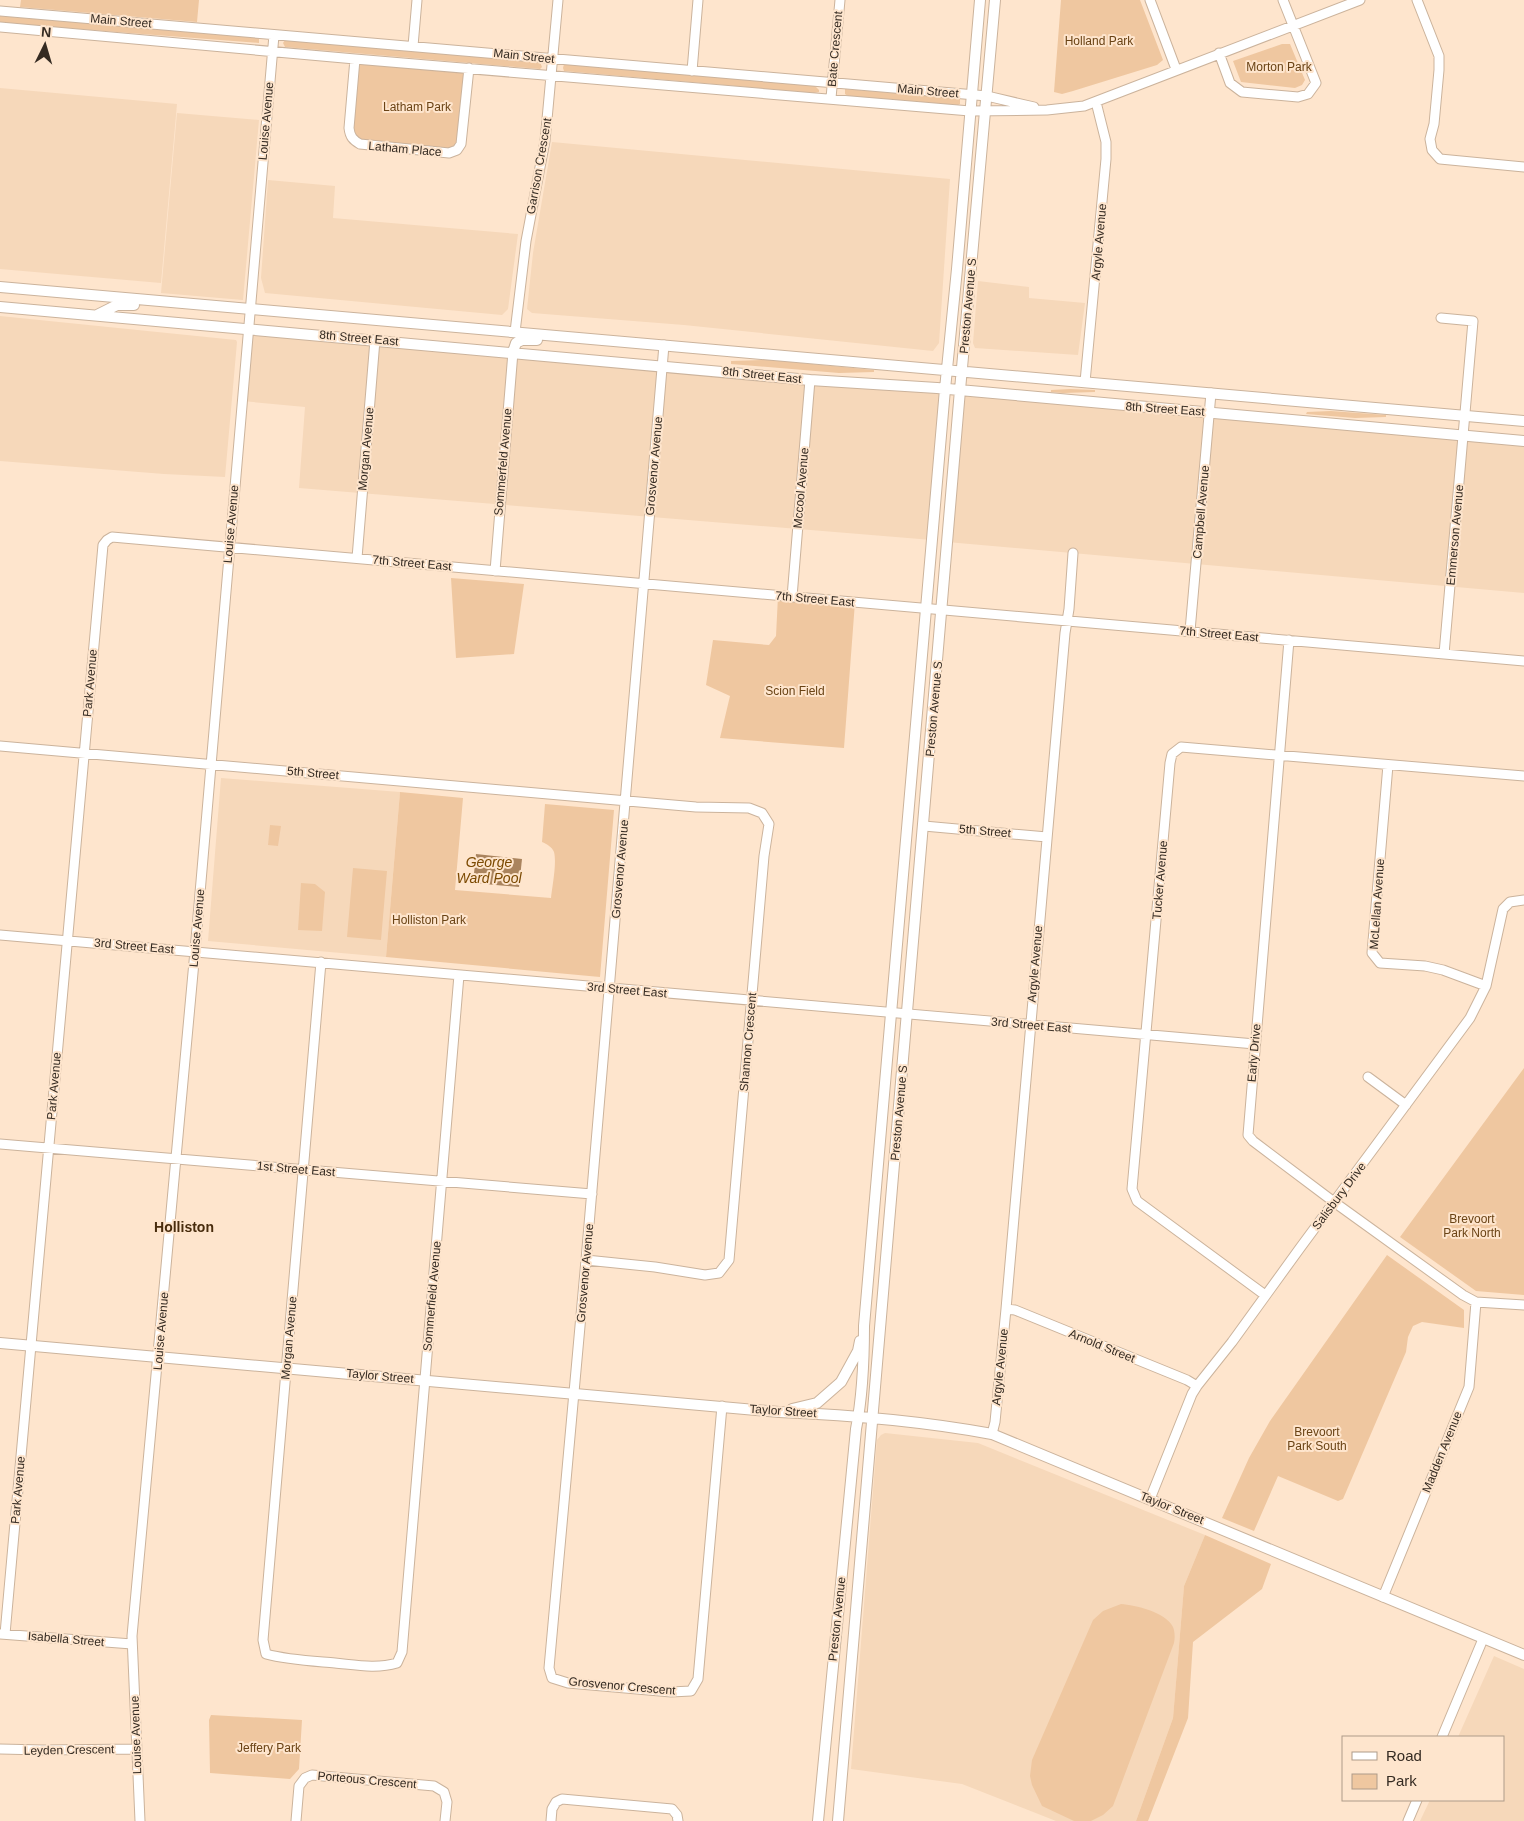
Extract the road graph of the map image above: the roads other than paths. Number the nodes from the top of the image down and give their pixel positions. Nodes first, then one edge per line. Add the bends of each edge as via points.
1 (417, 0) edge
2 (558, 0) edge
3 (698, 0) edge
4 (840, 0) edge
5 (980, 0) edge
6 (995, 0) edge
7 (1150, 0) edge
8 (1283, 0) edge
9 (1360, 0) edge
10 (1417, 0) edge
11 (0, 11) edge
12 (1293, 26) junction
13 (0, 27) edge
14 (274, 35) junction
15 (413, 46) junction
16 (273, 51) junction
17 (1219, 53) junction
18 (355, 59) junction
19 (553, 59) junction
20 (469, 68) junction
21 (1176, 70) junction
22 (692, 71) junction
23 (551, 74) junction
24 (832, 83) junction
25 (972, 95) junction
26 (987, 96) junction
27 (831, 98) junction
28 (1096, 102) junction
29 (1047, 110) junction
30 (970, 111) junction
31 (985, 111) junction
32 (1524, 167) edge
33 (0, 287) edge
34 (174, 302) junction
35 (0, 307) edge
36 (249, 309) junction
37 (97, 315) junction
38 (1441, 318) dead end
39 (248, 328) junction
40 (515, 332) junction
41 (578, 338) junction
42 (375, 340) junction
43 (664, 345) junction
44 (513, 352) junction
45 (662, 365) junction
46 (947, 370) junction
47 (962, 372) junction
48 (810, 380) junction
49 (1086, 382) junction
50 (945, 389) junction
51 (960, 390) junction
52 (1211, 393) junction
53 (1209, 412) junction
54 (1465, 416) junction
55 (1524, 421) edge
56 (1463, 435) junction
57 (1524, 441) edge
58 (106, 540) joint
59 (229, 547) junction
60 (1073, 553) dead end
61 (357, 558) junction
62 (495, 571) junction
63 (643, 584) junction
64 (792, 597) junction
65 (926, 608) junction
66 (942, 610) junction
67 (1067, 621) junction
68 (1190, 631) junction
69 (1289, 640) junction
70 (1444, 654) junction
71 (1524, 661) edge
72 (0, 746) edge
73 (84, 754) junction
74 (1280, 756) junction
75 (211, 765) junction
76 (1388, 765) junction
77 (1524, 776) edge
78 (625, 801) junction
79 (924, 826) junction
80 (1047, 837) junction
81 (1524, 900) edge
82 (0, 935) edge
83 (67, 941) junction
84 (195, 951) junction
85 (321, 962) junction
86 (459, 975) junction
87 (1486, 986) junction
88 (610, 988) junction
89 (751, 1000) junction
90 (891, 1012) junction
91 (907, 1015) junction
92 (1030, 1024) junction
93 (1146, 1034) junction
94 (1255, 1044) junction
95 (1368, 1077) dead end
96 (1406, 1105) junction
97 (0, 1144) edge
98 (48, 1147) junction
99 (176, 1159) junction
100 (304, 1170) junction
101 (442, 1181) junction
102 (592, 1194) junction
103 (1334, 1202) junction
104 (586, 1260) junction
105 (1265, 1295) junction
106 (1476, 1302) junction
107 (1524, 1305) edge
108 (1006, 1309) junction
109 (864, 1326) junction
110 (0, 1343) edge
111 (31, 1346) junction
112 (159, 1356) junction
113 (286, 1368) junction
114 (425, 1379) junction
115 (1198, 1386) junction
116 (574, 1393) junction
117 (722, 1406) junction
118 (780, 1412) junction
119 (858, 1417) junction
120 (872, 1418) junction
121 (992, 1434) junction
122 (1150, 1499) junction
123 (1384, 1597) junction
124 (3, 1634) edge
125 (1483, 1639) junction
126 (132, 1644) junction
127 (1524, 1655) edge
128 (324, 1662) joint
129 (1442, 1736) edge
130 (137, 1748) junction
131 (0, 1749) edge
132 (1417, 1801) edge
133 (140, 1821) edge
134 (296, 1821) edge
135 (446, 1821) edge
136 (551, 1821) edge
137 (678, 1821) edge
138 (818, 1821) edge
139 (838, 1821) edge
140 (1408, 1821) edge

1 - 15 street
2 - 19 street, Garrison Crescent
3 - 22 street
4 - 24 street, Bate Crescent
5 - 25 main road, Preston Avenue S
6 - 26 main road, Preston Avenue S
7 - 21 street
8 - 12 street
9 - 12 street, Main Street
10 - 32 street via 1438,56 1430,139 1432,150 1440,159
11 - 14 street, Main Street
12 - 17 street, Main Street
12 - 17 street via 1316,83 1308,94 1298,97 1242,92 1230,84
13 - 16 street, Main Street
14 - 15 street, Main Street
14 - 16 street, Louise Avenue
15 - 19 street, Main Street
16 - 18 street, Main Street
16 - 36 street, Louise Avenue
17 - 21 street, Main Street
18 - 20 street, Main Street
18 - 20 street, Latham Place via 349,128 353,140 360,144 449,153 461,144
19 - 22 street, Main Street
19 - 23 street, Garrison Crescent
20 - 23 street, Main Street
21 - 28 street, Main Street
22 - 24 street, Main Street
23 - 27 street, Main Street
23 - 40 street, Garrison Crescent via 545,140 526,241
24 - 25 street, Main Street
24 - 27 street, Bate Crescent
25 - 26 street, Main Street
25 - 30 main road, Preston Avenue S
26 - 29 street, Main Street
26 - 31 main road, Preston Avenue S
27 - 30 street, Main Street
28 - 29 street, Main Street
28 - 49 street, Argyle Avenue via 1106,142 1106,160
29 - 31 street, Main Street
30 - 31 street, Main Street
30 - 46 main road, Preston Avenue S
31 - 47 main road, Preston Avenue S
33 - 34 main road, 8th Street East
34 - 36 main road, 8th Street East
34 - 37 main road via 156,306 117,305
35 - 37 main road, 8th Street East
36 - 39 street, Louise Avenue
36 - 40 main road, 8th Street East
37 - 39 main road, 8th Street East
38 - 54 street, Emmerson Avenue via 1473,321
39 - 42 main road, 8th Street East
39 - 59 street, Louise Avenue
40 - 41 main road, 8th Street East
41 - 43 main road, 8th Street East
41 - 44 main road via 522,340 516,343
42 - 44 main road, 8th Street East
42 - 61 street, Morgan Avenue
43 - 45 street, Grosvenor Avenue
43 - 46 main road, 8th Street East
44 - 45 main road, 8th Street East
44 - 62 street, Sommerfeld Avenue
45 - 48 main road, 8th Street East
45 - 63 street, Grosvenor Avenue
46 - 47 main road, 8th Street East
46 - 50 main road, Preston Avenue S
47 - 49 main road, 8th Street East
47 - 51 main road, Preston Avenue S
48 - 50 main road, 8th Street East
48 - 64 street, Mccool Avenue
49 - 52 main road, 8th Street East
50 - 51 main road, 8th Street East
50 - 65 main road, Preston Avenue S
51 - 53 main road, 8th Street East
51 - 66 main road, Preston Avenue S
52 - 53 street, Campbell Avenue
52 - 54 main road, 8th Street East
53 - 56 main road, 8th Street East
53 - 68 street, Campbell Avenue
54 - 55 main road, 8th Street East
54 - 56 street, Emmerson Avenue
56 - 57 main road, 8th Street East
56 - 70 street, Emmerson Avenue
58 - 59 street, 7th Street East via 112,537
58 - 73 street, Park Avenue
59 - 61 street, 7th Street East
59 - 75 street, Louise Avenue
60 - 67 street, Argyle Avenue
61 - 62 street, 7th Street East
62 - 63 street, 7th Street East
63 - 64 street, 7th Street East
63 - 78 street, Grosvenor Avenue
64 - 65 street, 7th Street East
65 - 66 street, 7th Street East
65 - 90 main road, Preston Avenue S
66 - 67 street, 7th Street East
66 - 79 main road, Preston Avenue S
67 - 68 street, 7th Street East
67 - 80 street, Argyle Avenue
68 - 69 street, 7th Street East
69 - 70 street, 7th Street East
69 - 74 street, Early Drive
70 - 71 street, 7th Street East
72 - 73 street, 5th Street
73 - 75 street, 5th Street
73 - 83 street, Park Avenue
74 - 76 street, Tucker Avenue
74 - 93 street, Tucker Avenue via 1181,747 1172,754
74 - 94 street, Early Drive
75 - 78 street, 5th Street
75 - 84 street, Louise Avenue
76 - 77 street, Tucker Avenue
76 - 87 street, McLellan Avenue via 1372,953 1380,963 1443,970
78 - 88 street, Grosvenor Avenue
78 - 89 street, Shannon Crescent via 749,808 762,813 769,824
79 - 80 street, 5th Street
79 - 91 main road, Preston Avenue S
80 - 92 street, Argyle Avenue
81 - 87 street, Salisbury Drive via 1510,902 1504,909
82 - 83 street, 3rd Street East
83 - 84 street, 3rd Street East
83 - 98 street, Park Avenue
84 - 85 street, 3rd Street East
84 - 99 street, Louise Avenue
85 - 86 street, 3rd Street East
85 - 100 street, Morgan Avenue
86 - 88 street, 3rd Street East
86 - 101 street, Sommerfield Avenue
87 - 96 street, Salisbury Drive via 1470,1018
88 - 89 street, 3rd Street East
88 - 102 street, Grosvenor Avenue
89 - 90 street, 3rd Street East
89 - 104 street, Shannon Crescent via 729,1260 719,1273 705,1274
90 - 91 street, 3rd Street East
90 - 109 main road, Preston Avenue S
91 - 92 street, 3rd Street East
91 - 120 main road, Preston Avenue S
92 - 93 street, 3rd Street East
92 - 108 street, Argyle Avenue
93 - 94 street, 3rd Street East
93 - 105 street, Tucker Avenue via 1132,1189 1137,1201
94 - 103 street, Early Drive via 1248,1135
95 - 96 street
96 - 103 street, Salisbury Drive
97 - 98 street, 1st Street East
98 - 99 street, 1st Street East
98 - 111 street, Park Avenue
99 - 100 street, 1st Street East
99 - 112 street, Louise Avenue
100 - 101 street, 1st Street East
100 - 113 street, Morgan Avenue
101 - 102 street, 1st Street East
101 - 114 street, Sommerfield Avenue
102 - 104 street, Grosvenor Avenue
103 - 105 street, Salisbury Drive
103 - 106 street, Early Drive
104 - 116 street, Grosvenor Avenue
105 - 115 street, Salisbury Drive
106 - 107 street, Early Drive
106 - 123 street, Madden Avenue via 1469,1387
108 - 115 street, Arnold Street
108 - 121 street, Argyle Avenue
109 - 118 main road via 858,1351 841,1382 817,1403
109 - 119 main road, Preston Avenue S
110 - 111 main road, Taylor Street
111 - 112 main road, Taylor Street
111 - 124 street, Park Avenue
112 - 113 main road, Taylor Street
112 - 126 street, Louise Avenue
113 - 114 main road, Taylor Street
113 - 128 street, Morgan Avenue via 263,1640 266,1654
114 - 116 main road, Taylor Street
114 - 128 street, Sommerfield Avenue via 402,1652 397,1664 384,1667
115 - 122 street, Salisbury Drive
116 - 117 main road, Taylor Street
116 - 117 street, Grosvenor Crescent via 549,1668 552,1678 568,1683 692,1691 698,1679
117 - 118 main road, Taylor Street
118 - 119 main road, Taylor Street
119 - 120 main road, Taylor Street
119 - 138 main road, Preston Avenue
120 - 121 main road, Taylor Street
120 - 139 main road, Preston Avenue
121 - 122 main road, Taylor Street
122 - 123 main road, Taylor Street
123 - 125 main road, Taylor Street
124 - 126 street, Isabella Street
125 - 127 main road, Taylor Street
125 - 129 street
126 - 130 street, Louise Avenue
130 - 131 street, Leyden Crescent
130 - 133 street, Louise Avenue
132 - 140 street
134 - 135 street, Porteous Crescent via 299,1786 304,1778 312,1776 434,1786 444,1792
136 - 137 street via 552,1809 562,1799 672,1809

